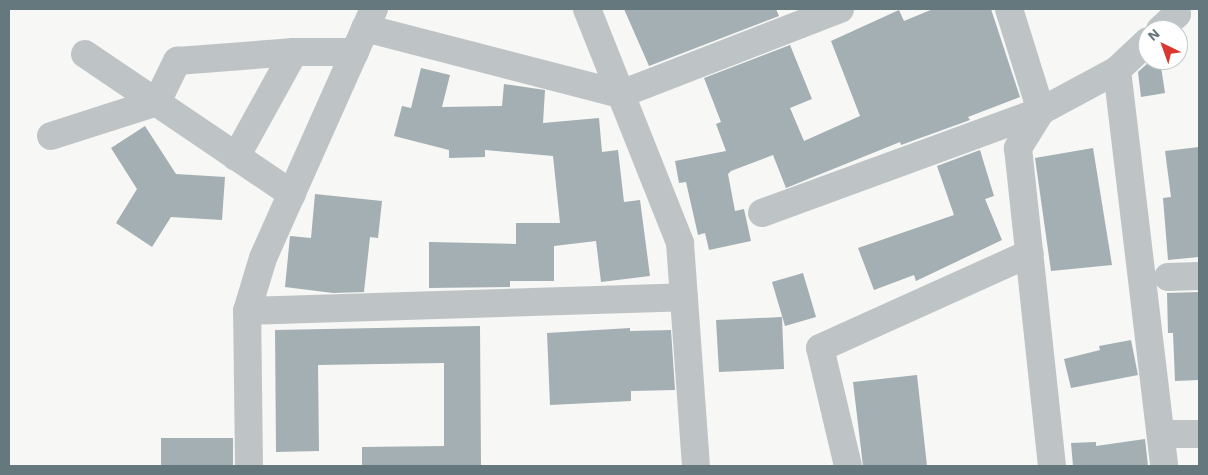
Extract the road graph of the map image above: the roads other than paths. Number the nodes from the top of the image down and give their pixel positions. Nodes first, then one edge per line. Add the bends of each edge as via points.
1 (587, 9) edge
2 (840, 9) edge
3 (1009, 9) edge
4 (1175, 9) edge
5 (1171, 20) edge
6 (365, 30) edge
7 (1138, 50) edge
8 (294, 52) junction
9 (85, 54) dead end
10 (1117, 70) junction
11 (621, 94) junction
12 (157, 102) junction
13 (1041, 111) junction
14 (51, 136) dead end
15 (236, 157) junction
16 (292, 194) junction
17 (762, 213) dead end
18 (1030, 253) junction
19 (1199, 276) edge
20 (1168, 277) dead end
21 (684, 297) junction
22 (247, 311) junction
23 (1160, 434) junction
24 (1199, 434) edge
25 (249, 466) edge
26 (696, 466) edge
27 (848, 466) edge
28 (1052, 466) edge
29 (1164, 466) edge

1 - 11 street
2 - 11 street
3 - 13 street
4 - 5 street via 1177,14
6 - 8 street
6 - 11 street
6 - 16 street
7 - 10 street
8 - 12 street via 177,61
8 - 15 street
9 - 12 street
10 - 13 street
10 - 23 street
11 - 21 street via 680,243
12 - 14 street
12 - 15 street
13 - 17 street
13 - 18 street via 1018,148
15 - 16 street
16 - 22 street via 263,258
18 - 27 street via 820,348
18 - 28 street
19 - 20 street
21 - 22 street
21 - 26 street
22 - 25 street
23 - 24 street
23 - 29 street

